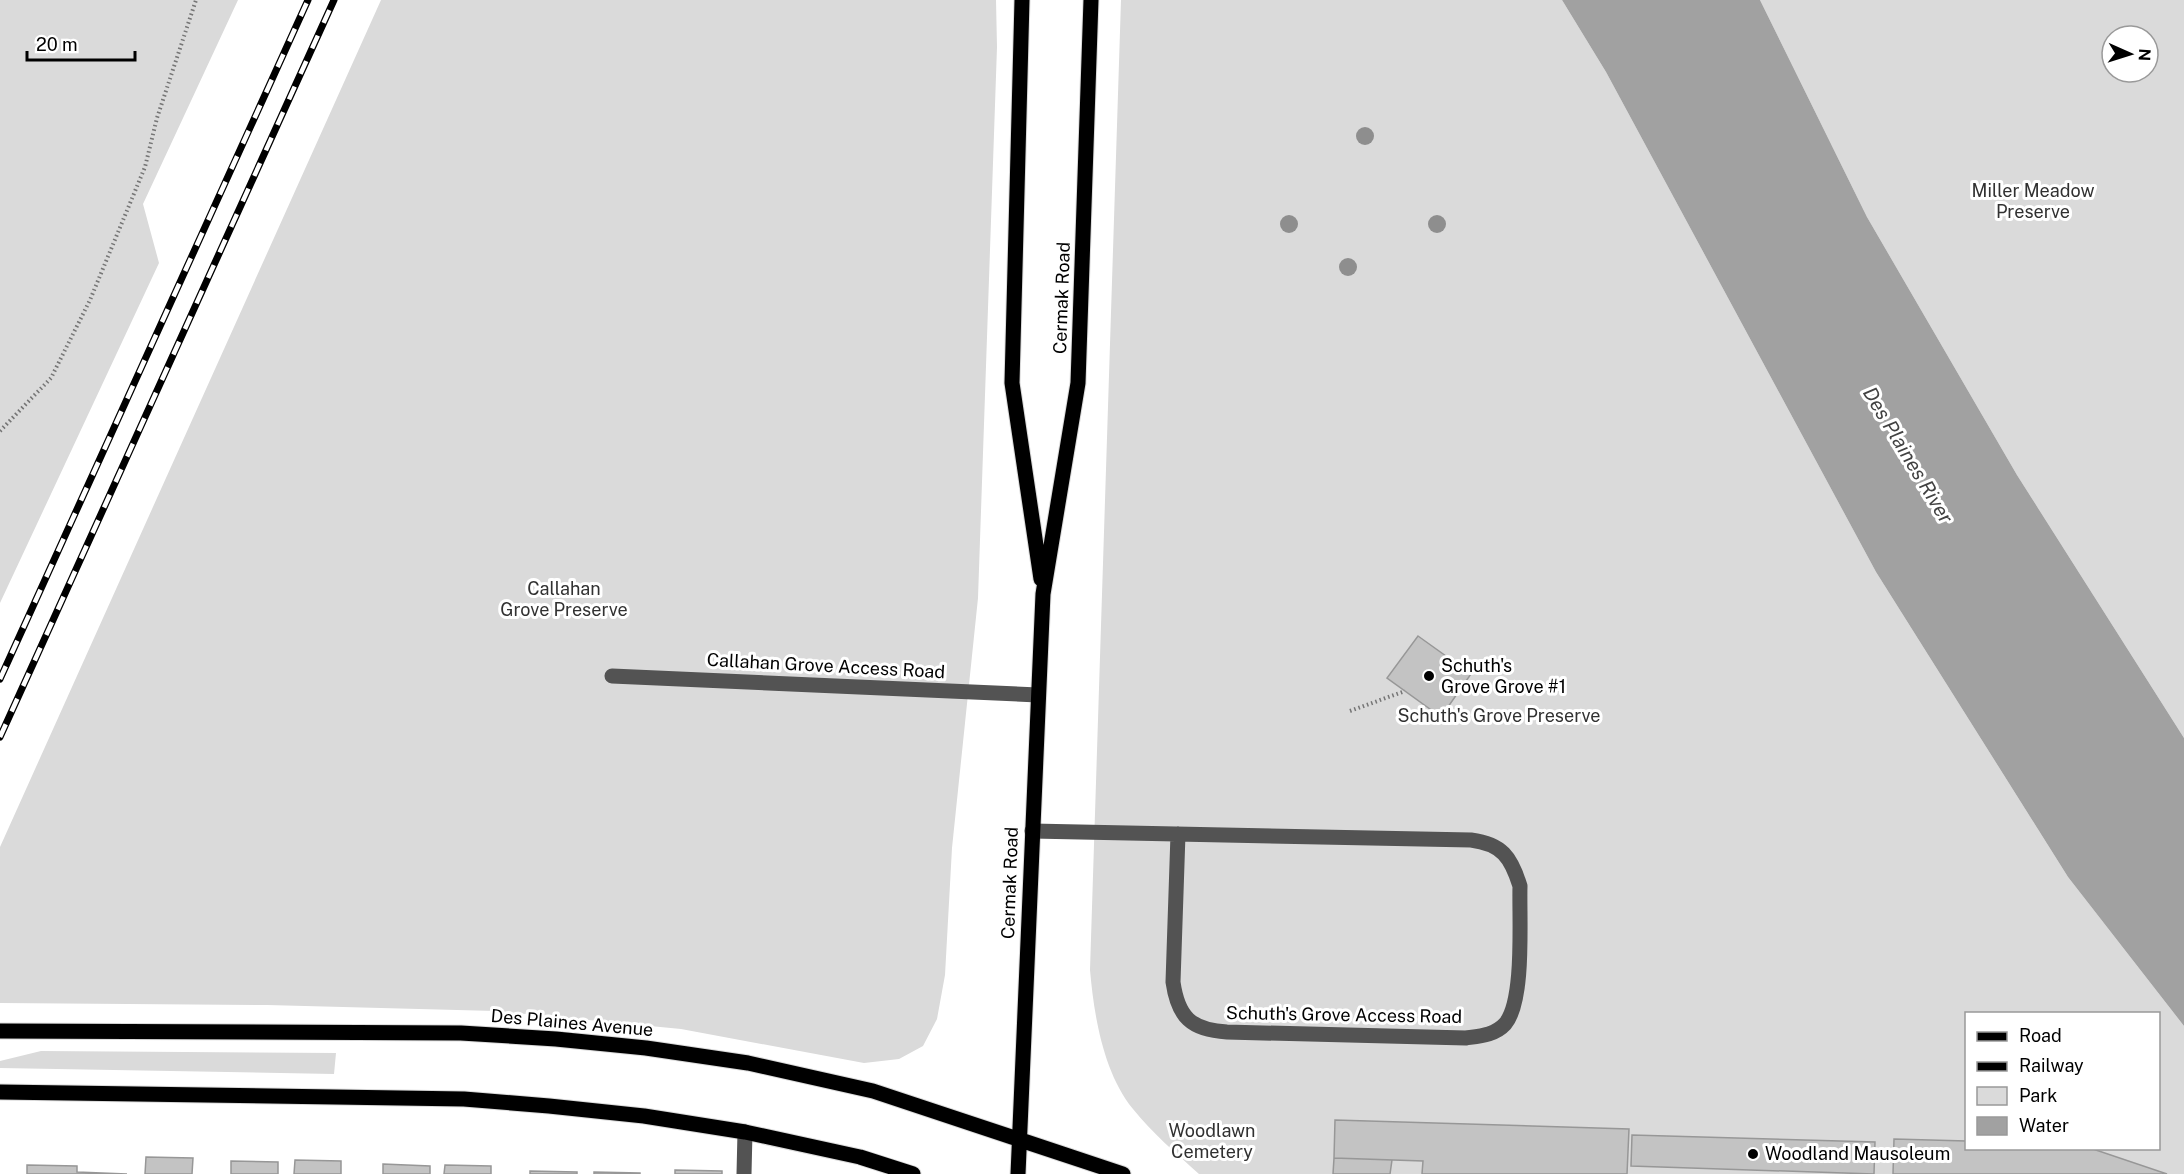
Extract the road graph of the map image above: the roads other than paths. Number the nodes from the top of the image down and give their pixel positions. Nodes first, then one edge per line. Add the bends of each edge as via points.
1 (1022, 0) edge
2 (1091, 0) edge
3 (1043, 594) junction
4 (612, 676) dead end
5 (1038, 695) junction
6 (1032, 831) junction
7 (1179, 834) junction
8 (0, 1031) edge
9 (0, 1092) edge
10 (745, 1132) junction
11 (1019, 1140) junction
12 (744, 1174) edge
13 (913, 1174) edge
14 (1018, 1174) edge
15 (1123, 1174) edge

1 - 3 main road, Cermak Road via 1012,383
2 - 3 main road, Cermak Road via 1078,383
3 - 5 main road, Cermak Road
4 - 5 lane, Callahan Grove Access Road
5 - 6 main road, Cermak Road
6 - 7 lane, Schuth's Grove Access Road
6 - 11 main road, Cermak Road
7 - 7 lane, Schuth's Grove Access Road via 1471,840 1498,847 1508,857 1520,886 1513,1010 1494,1032 1466,1038 1227,1032 1195,1025 1182,1014 1173,982
8 - 11 main road, Des Plaines Avenue via 460,1033 556,1039 748,1063 873,1091
9 - 10 main road via 464,1099 644,1116
10 - 12 lane
10 - 13 main road
11 - 14 main road, Cermak Road
11 - 15 main road, Des Plaines Avenue

